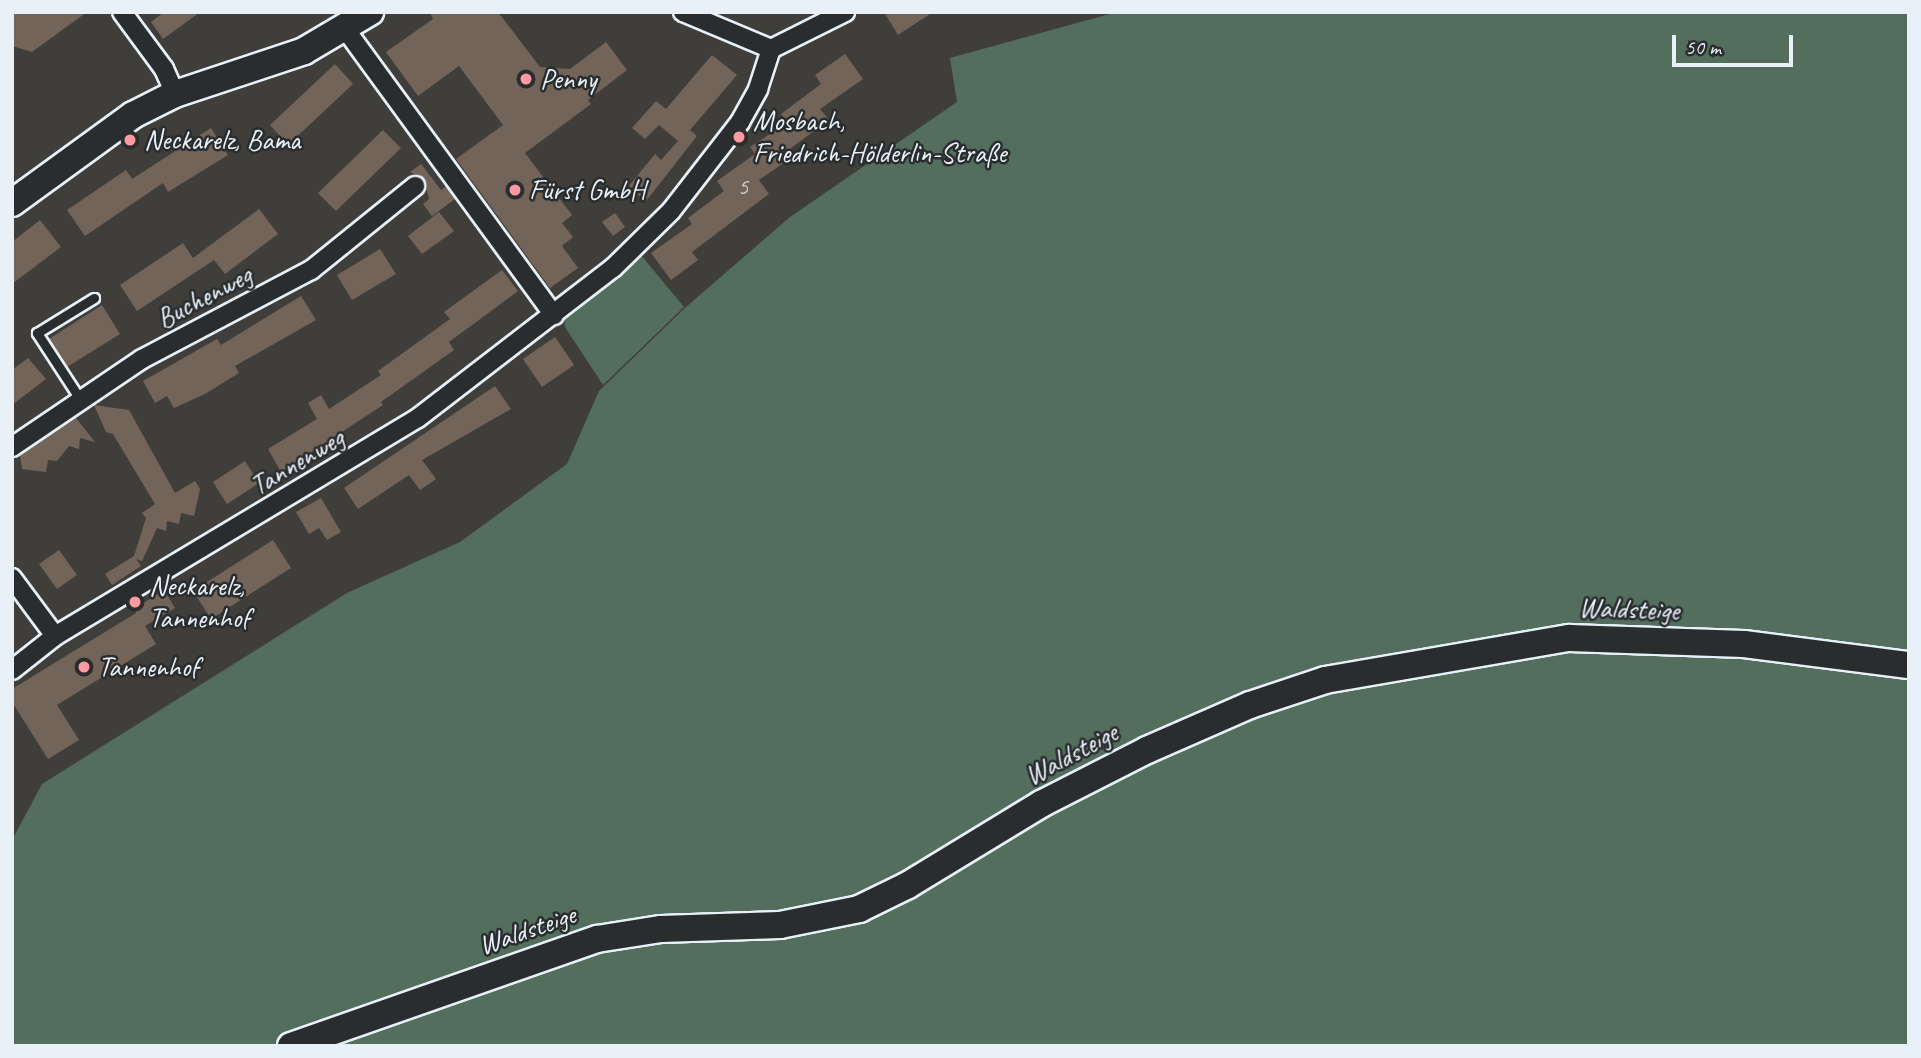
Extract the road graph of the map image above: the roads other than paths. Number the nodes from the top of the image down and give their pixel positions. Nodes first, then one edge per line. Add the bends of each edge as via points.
1 (122, 12) edge
2 (370, 12) edge
3 (682, 12) edge
4 (845, 12) edge
5 (346, 30) junction
6 (771, 49) junction
7 (175, 94) junction
8 (415, 186) dead end
9 (12, 204) edge
10 (94, 298) dead end
11 (554, 315) junction
12 (80, 400) junction
13 (12, 447) edge
14 (12, 578) edge
15 (55, 636) junction
16 (1909, 665) edge
17 (12, 670) edge
18 (291, 1046) edge

1 - 7 street via 164,69
2 - 5 street
3 - 6 street
4 - 6 street
5 - 7 street via 304,51
5 - 11 street
6 - 11 street, Tannenweg via 758,89 740,122 671,211 613,268
7 - 9 street via 133,114
8 - 12 street, Buchenweg via 311,270 152,354
10 - 12 lane via 37,333
11 - 15 street, Tannenweg via 418,418
12 - 13 street, Buchenweg
14 - 15 street
15 - 17 street, Tannenweg
16 - 18 street, Waldsteige via 1744,644 1569,638 1325,680 1226,714 1147,750 1041,804 908,885 859,909 779,925 662,929 597,940

